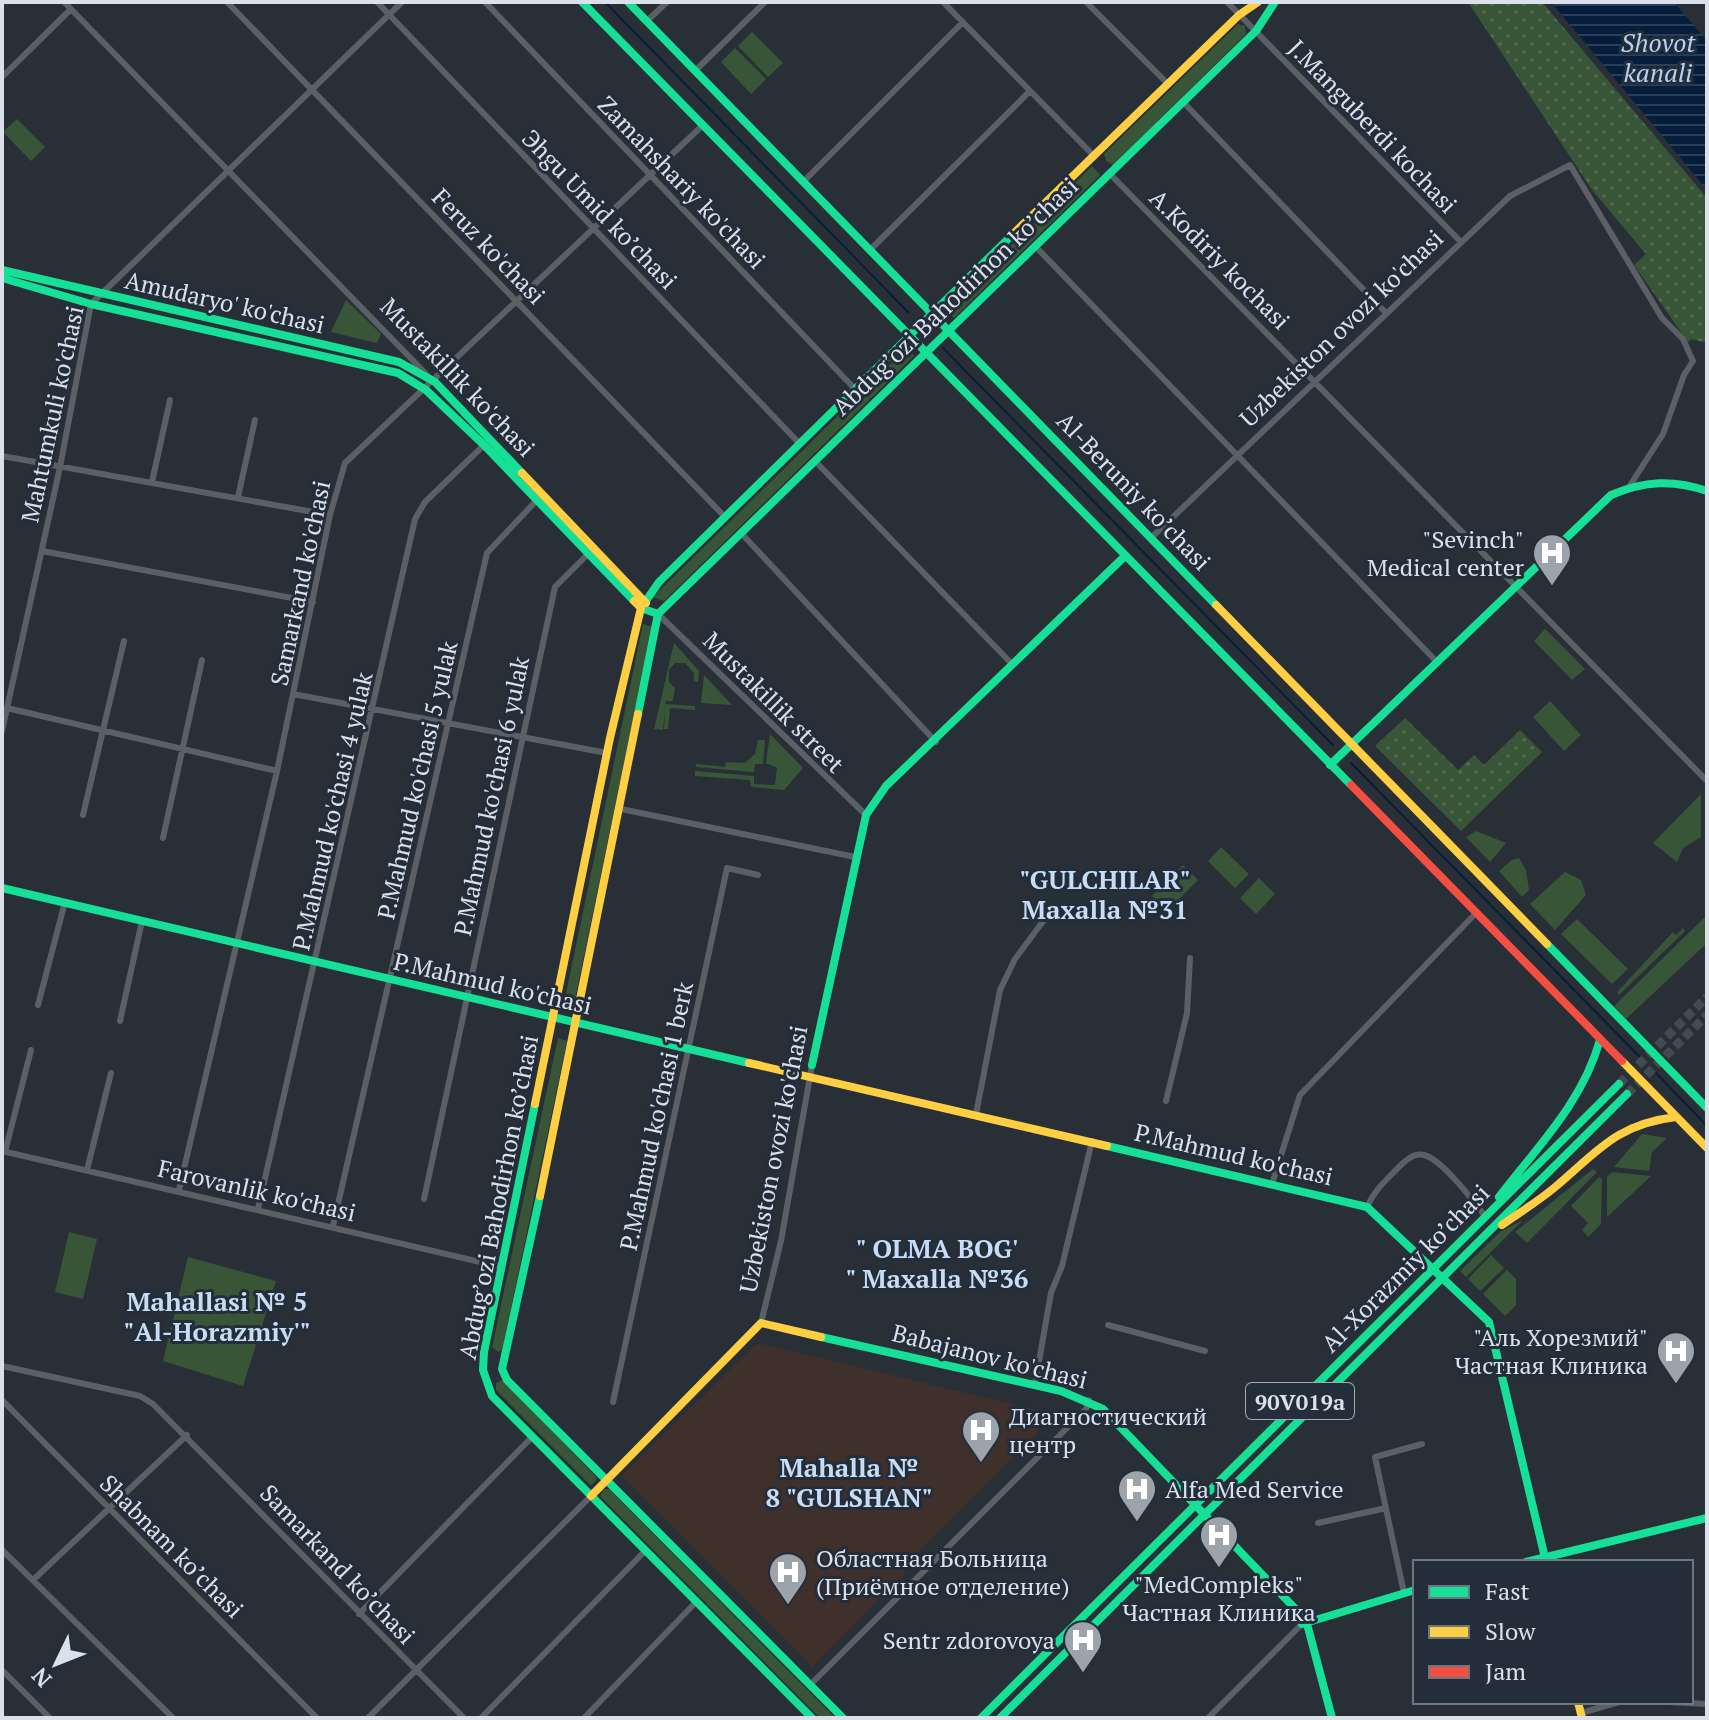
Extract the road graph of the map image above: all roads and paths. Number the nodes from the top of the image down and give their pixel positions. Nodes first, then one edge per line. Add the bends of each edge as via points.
1 (64, 2) edge
2 (227, 2) edge
3 (377, 2) edge
4 (402, 2) edge
5 (485, 2) edge
6 (582, 2) edge
7 (628, 2) edge
8 (667, 2) edge
9 (765, 2) edge
10 (943, 2) edge
11 (1086, 2) edge
12 (1227, 2) edge
13 (1258, 2) edge
14 (1275, 2) edge
15 (71, 9) junction
16 (389, 15) junction
17 (1239, 15) junction
18 (647, 21) junction
19 (963, 22) junction
20 (1256, 31) junction
21 (695, 71) junction
22 (2, 77) edge
23 (1168, 84) junction
24 (311, 89) junction
25 (1030, 91) junction
26 (1184, 103) junction
27 (703, 125) junction
28 (1094, 156) junction
29 (228, 168) junction
30 (1110, 174) junction
31 (650, 175) junction
32 (804, 181) junction
33 (594, 228) junction
34 (1460, 241) junction
35 (1035, 246) junction
36 (871, 249) junction
37 (2, 270) edge
38 (2, 278) edge
39 (98, 293) junction
40 (518, 301) junction
41 (91, 304) junction
42 (932, 311) junction
43 (1386, 313) junction
44 (950, 330) junction
45 (909, 335) junction
46 (926, 353) junction
47 (1315, 381) junction
48 (435, 382) junction
49 (854, 388) junction
50 (426, 390) junction
51 (170, 400) dead end
52 (255, 420) dead end
53 (798, 442) junction
54 (484, 445) junction
55 (1237, 455) junction
56 (2, 456) edge
57 (815, 461) junction
58 (60, 467) junction
59 (152, 482) junction
60 (1629, 487) junction
61 (1707, 491) edge
62 (238, 497) junction
63 (536, 501) junction
64 (330, 515) junction
65 (725, 517) junction
66 (741, 533) junction
67 (1152, 537) junction
68 (42, 551) junction
69 (588, 554) junction
70 (1124, 557) junction
71 (1516, 584) junction
72 (313, 602) junction
73 (642, 604) junction
74 (658, 614) junction
75 (124, 641) dead end
76 (202, 660) dead end
77 (1436, 661) junction
78 (1013, 665) junction
79 (293, 694) junction
80 (5, 705) edge
81 (373, 708) junction
82 (450, 722) junction
83 (2, 731) edge
84 (101, 731) junction
85 (522, 736) junction
86 (936, 742) junction
87 (1352, 744) junction
88 (184, 751) junction
89 (607, 753) junction
90 (1330, 765) junction
91 (277, 771) junction
92 (1707, 781) edge
93 (621, 809) junction
94 (83, 815) dead end
95 (866, 815) junction
96 (163, 838) dead end
97 (855, 857) junction
98 (758, 875) dead end
99 (2, 888) edge
100 (65, 902) junction
101 (1475, 914) junction
102 (1044, 920) dead end
103 (142, 921) junction
104 (235, 943) junction
105 (1190, 958) dead end
106 (316, 963) junction
107 (391, 979) junction
108 (466, 999) junction
109 (38, 1005) dead end
110 (553, 1018) junction
111 (120, 1021) dead end
112 (577, 1023) junction
113 (1600, 1040) junction
114 (688, 1048) junction
115 (31, 1050) dead end
116 (812, 1065) joint
117 (111, 1073) dead end
118 (810, 1076) junction
119 (1619, 1084) tunnel mouth
120 (1627, 1094) tunnel mouth
121 (1166, 1101) dead end
122 (1707, 1108) edge
123 (976, 1114) junction
124 (1676, 1117) junction
125 (1092, 1141) junction
126 (1707, 1148) edge
127 (3, 1152) edge
128 (87, 1170) junction
129 (1272, 1184) junction
130 (179, 1190) junction
131 (424, 1199) dead end
132 (1367, 1207) junction
133 (258, 1209) junction
134 (1485, 1216) junction
135 (333, 1226) junction
136 (1480, 1241) junction
137 (502, 1267) junction
138 (1434, 1267) junction
139 (1443, 1277) junction
140 (761, 1323) junction
141 (1108, 1325) dead end
142 (1205, 1351) dead end
143 (2, 1366) edge
144 (502, 1369) junction
145 (483, 1370) junction
146 (1035, 1384) junction
147 (2, 1400) edge
148 (1089, 1400) junction
149 (613, 1402) dead end
150 (187, 1435) junction
151 (532, 1437) junction
152 (1422, 1444) dead end
153 (606, 1481) junction
154 (591, 1496) junction
155 (1196, 1504) junction
156 (110, 1508) junction
157 (1386, 1508) junction
158 (1205, 1513) junction
159 (1707, 1518) edge
160 (1318, 1523) dead end
161 (2, 1550) edge
162 (646, 1550) junction
163 (1546, 1560) edge
164 (33, 1580) junction
165 (1413, 1591) edge
166 (1404, 1593) junction
167 (697, 1601) junction
168 (359, 1614) junction
169 (1304, 1622) junction
170 (2, 1670) edge
171 (416, 1670) junction
172 (810, 1685) junction
173 (1614, 1704) edge
174 (1581, 1716) edge
175 (50, 1718) edge
176 (173, 1718) edge
177 (317, 1718) edge
178 (368, 1718) edge
179 (464, 1718) edge
180 (481, 1718) edge
181 (584, 1718) edge
182 (812, 1718) edge
183 (843, 1718) edge
184 (981, 1718) edge
185 (1000, 1718) edge
186 (1208, 1718) edge
187 (1332, 1718) edge

1 - 15 street, Mustakillik ko'chasi
2 - 24 street, Feruz ko'chasi
3 - 16 street, Эhgu Umid ko’chasi
4 - 16 street
5 - 31 street, Zamahshariy ko'chasi
6 - 27 main road
7 - 18 main road, Al-Beruniy ko’chasi
8 - 18 street
9 - 21 street
10 - 19 street
11 - 23 street
12 - 17 street, J.Manguberdi kochasi
13 - 17 main road, Abdug’ozi Bahodirhon ko’chasi
14 - 20 main road, Abdug’ozi Bahodirhon ko’chasi
15 - 22 street
15 - 29 street, Mustakillik ko'chasi
16 - 24 street
16 - 33 street, Эhgu Umid ko’chasi
17 - 20 street, J.Manguberdi kochasi
17 - 23 main road, Abdug’ozi Bahodirhon ko’chasi
18 - 21 main road, Al-Beruniy ko’chasi
19 - 25 street
19 - 32 street
20 - 26 main road, Abdug’ozi Bahodirhon ko’chasi
20 - 34 street, J.Manguberdi kochasi
21 - 32 main road, Al-Beruniy ko’chasi
23 - 28 main road, Abdug’ozi Bahodirhon ko’chasi
24 - 29 street
24 - 40 street, Feruz ko'chasi
25 - 28 street
25 - 36 street
26 - 30 main road, Abdug’ozi Bahodirhon ko’chasi
26 - 43 street
27 - 31 street, Samarkand ko'chasi
27 - 45 main road
28 - 42 main road, Abdug’ozi Bahodirhon ko’chasi
29 - 39 street
29 - 48 street, Mustakillik ko'chasi
30 - 35 main road, Abdug’ozi Bahodirhon ko’chasi
30 - 47 street, A.Kodiriy kochasi
31 - 33 street, Samarkand ko'chasi
31 - 49 street, Zamahshariy ko'chasi
32 - 36 main road, Al-Beruniy ko’chasi
33 - 40 street, Samarkand ko'chasi
33 - 53 street, Эhgu Umid ko’chasi
34 - 43 street, Uzbekiston ovozi ko'chasi
34 - 60 street, Uzbekiston ovozi ko'chasi via 1510,196 1570,165 1693,361 1663,434
35 - 44 main road, Abdug’ozi Bahodirhon ko’chasi
35 - 55 street
36 - 42 main road, Al-Beruniy ko’chasi
37 - 39 main road, Amudaryo' ko'chasi
38 - 41 main road, Amudaryo' ko'chasi
39 - 41 street, Mahtumkuli ko'chasi
39 - 48 main road, Amudaryo' ko'chasi via 399,362
40 - 48 street, Samarkand ko'chasi
40 - 65 street, Feruz ko'chasi
41 - 50 main road, Amudaryo' ko'chasi via 398,373
41 - 58 street, Mahtumkuli ko'chasi
42 - 44 main road, Al-Beruniy ko’chasi
42 - 45 main road, Abdug’ozi Bahodirhon ko’chasi
43 - 47 street, Uzbekiston ovozi ko'chasi
44 - 46 main road, Abdug’ozi Bahodirhon ko’chasi
44 - 67 main road, Al-Beruniy ko’chasi
45 - 46 main road
45 - 49 main road, Abdug’ozi Bahodirhon ko’chasi
46 - 57 main road, Abdug’ozi Bahodirhon ko’chasi
46 - 70 main road
47 - 55 street, Uzbekiston ovozi ko'chasi
47 - 71 street, A.Kodiriy kochasi
48 - 50 street, Samarkand ko'chasi
48 - 73 main road, Mustakillik ko'chasi
49 - 53 main road, Abdug’ozi Bahodirhon ko’chasi
50 - 54 main road, Mustakillik ko'chasi
50 - 64 street, Samarkand ko'chasi via 345,463
51 - 59 street
52 - 62 street
53 - 65 main road, Abdug’ozi Bahodirhon ko’chasi
54 - 63 main road, Mustakillik ko'chasi
54 - 81 street, P.Mahmud ko'chasi 4 yulak via 425,502 415,519
55 - 67 street, Uzbekiston ovozi ko'chasi
55 - 77 street
56 - 58 street
57 - 66 main road, Abdug’ozi Bahodirhon ko’chasi
57 - 78 street
58 - 59 street
58 - 68 street, Mahtumkuli ko'chasi
59 - 62 street
60 - 61 main road via 1659,481
60 - 71 main road via 1593,509
62 - 64 street
63 - 69 main road, Mustakillik ko'chasi
63 - 82 street, P.Mahmud ko'chasi 5 yulak via 487,553
64 - 72 street, Samarkand ko'chasi
65 - 73 main road, Abdug’ozi Bahodirhon ko’chasi
66 - 74 main road, Abdug’ozi Bahodirhon ko’chasi
66 - 86 street
67 - 87 main road, Al-Beruniy ko’chasi
68 - 72 street
68 - 80 street, Mahtumkuli ko'chasi
69 - 73 main road, Mustakillik ko'chasi
69 - 85 street, P.Mahmud ko'chasi 6 yulak via 555,587
70 - 78 main road, Uzbekiston ovozi ko'chasi
70 - 90 main road
71 - 77 main road
71 - 92 street, A.Kodiriy kochasi
72 - 79 street, Samarkand ko'chasi
73 - 74 main road
73 - 89 main road, Abdug’ozi Bahodirhon ko’chasi
74 - 93 main road, Abdug’ozi Bahodirhon ko’chasi
74 - 95 street, Mustakillik street
75 - 84 street
76 - 88 street
77 - 87 main road
78 - 86 main road, Uzbekiston ovozi ko'chasi
79 - 81 street
79 - 91 street, Samarkand ko'chasi
80 - 83 street, Mahtumkuli ko'chasi
80 - 84 street
81 - 82 street
81 - 106 street, P.Mahmud ko'chasi 4 yulak
82 - 85 street
82 - 107 street, P.Mahmud ko'chasi 5 yulak
84 - 88 street
84 - 94 street
85 - 89 street
85 - 108 street, P.Mahmud ko'chasi 6 yulak
86 - 95 main road, Uzbekiston ovozi ko'chasi via 886,786
87 - 90 main road
87 - 122 main road, Al-Beruniy ko’chasi
88 - 91 street
88 - 96 street
89 - 110 main road, Abdug’ozi Bahodirhon ko’chasi
90 - 101 main road
91 - 104 street, Samarkand ko'chasi
93 - 97 street
93 - 112 main road, Abdug’ozi Bahodirhon ko’chasi
95 - 97 main road, Uzbekiston ovozi ko'chasi
97 - 116 main road, Uzbekiston ovozi ko'chasi
98 - 114 street, P.Mahmud ko'chasi 1 berk via 727,868
99 - 100 main road, P.Mahmud ko'chasi
100 - 103 main road, P.Mahmud ko'chasi
100 - 109 street
101 - 113 main road
101 - 129 street via 1300,1095
102 - 123 street via 1000,990
103 - 104 main road, P.Mahmud ko'chasi
103 - 111 street
104 - 106 main road, P.Mahmud ko'chasi
104 - 130 street, Samarkand ko'chasi
105 - 121 street, P.Mahmud ko'chasi via 1187,1013
106 - 107 main road, P.Mahmud ko'chasi
106 - 133 street, P.Mahmud ko'chasi 4 yulak
107 - 108 main road, P.Mahmud ko'chasi
107 - 135 street, P.Mahmud ko'chasi 5 yulak
108 - 110 main road, P.Mahmud ko'chasi
108 - 131 street, P.Mahmud ko'chasi 6 yulak
110 - 112 main road, P.Mahmud ko'chasi
110 - 137 main road, Abdug’ozi Bahodirhon ko’chasi
112 - 114 main road, P.Mahmud ko'chasi
112 - 144 main road, Abdug’ozi Bahodirhon ko’chasi
113 - 124 main road
113 - 134 main road via 1595,1066 1578,1099
114 - 118 main road, P.Mahmud ko'chasi
114 - 149 street, P.Mahmud ko'chasi 1 berk
115 - 127 street
116 - 118 street, Uzbekiston ovozi ko'chasi
117 - 128 street
118 - 123 main road, P.Mahmud ko'chasi
118 - 140 street, Uzbekiston ovozi ko'chasi
119 - 134 main road, Al-Xorazmiy ko’chasi / 90V019a
120 - 136 main road, Al-Xorazmiy ko’chasi / 90V019a
123 - 125 main road, P.Mahmud ko'chasi
124 - 126 main road
124 - 136 main road via 1649,1118 1611,1135 1552,1189
125 - 129 main road, P.Mahmud ko'chasi
125 - 146 street via 1051,1293
127 - 128 street, Farovanlik ko'chasi
128 - 130 street, Farovanlik ko'chasi
129 - 132 main road, P.Mahmud ko'chasi
130 - 133 street, Farovanlik ko'chasi
132 - 134 street via 1373,1193 1404,1161 1424,1155 1449,1174
132 - 138 main road, P.Mahmud ko'chasi
133 - 135 street, Farovanlik ko'chasi
134 - 138 main road, Al-Xorazmiy ko’chasi / 90V019a
135 - 137 street, Farovanlik ko'chasi
136 - 139 main road, Al-Xorazmiy ko’chasi / 90V019a
137 - 145 main road, Abdug’ozi Bahodirhon ko’chasi
138 - 139 main road, P.Mahmud ko'chasi
138 - 155 main road, Al-Xorazmiy ko’chasi / 90V019a
139 - 158 main road, Al-Xorazmiy ko’chasi / 90V019a
139 - 163 main road, P.Mahmud ko'chasi via 1489,1322 1495,1336
140 - 146 main road, Babajanov ko'chasi
140 - 153 main road, Uzbekiston ovozi ko'chasi
141 - 142 street
143 - 150 street, Samarkand ko’chasi via 140,1396
144 - 145 main road
144 - 153 main road, Abdug’ozi Bahodirhon ko’chasi
145 - 151 main road, Abdug’ozi Bahodirhon ko’chasi via 492,1396
146 - 148 main road, Babajanov ko'chasi
147 - 156 street, Shabnam ko’chasi
148 - 155 main road, Babajanov ko'chasi
148 - 172 street via 1086,1409
150 - 156 street
150 - 168 street, Samarkand ko’chasi
151 - 154 main road, Abdug’ozi Bahodirhon ko’chasi
151 - 168 street
152 - 157 street via 1375,1457
153 - 154 main road, Uzbekiston ovozi ko'chasi
153 - 172 main road, Abdug’ozi Bahodirhon ko’chasi
154 - 162 main road, Abdug’ozi Bahodirhon ko’chasi
154 - 171 street, Uzbekiston ovozi ko'chasi
155 - 158 main road, Babajanov ko'chasi
155 - 184 main road, Al-Xorazmiy ko’chasi / 90V019a
156 - 164 street
156 - 177 street, Shabnam ko’chasi
157 - 160 street
157 - 166 street
158 - 169 main road, Babajanov ko'chasi
158 - 185 main road, Al-Xorazmiy ko’chasi / 90V019a
159 - 163 main road
161 - 164 street
162 - 167 main road, Abdug’ozi Bahodirhon ko’chasi
162 - 180 street
164 - 176 street
165 - 166 main road
166 - 169 main road
167 - 181 street
167 - 182 main road, Abdug’ozi Bahodirhon ko’chasi
168 - 171 street, Samarkand ko’chasi
169 - 186 street
169 - 187 main road, Babajanov ko'chasi
170 - 175 street
171 - 178 street, Uzbekiston ovozi ko'chasi
171 - 179 street, Samarkand ko’chasi
172 - 183 main road, Abdug’ozi Bahodirhon ko’chasi
173 - 174 street

